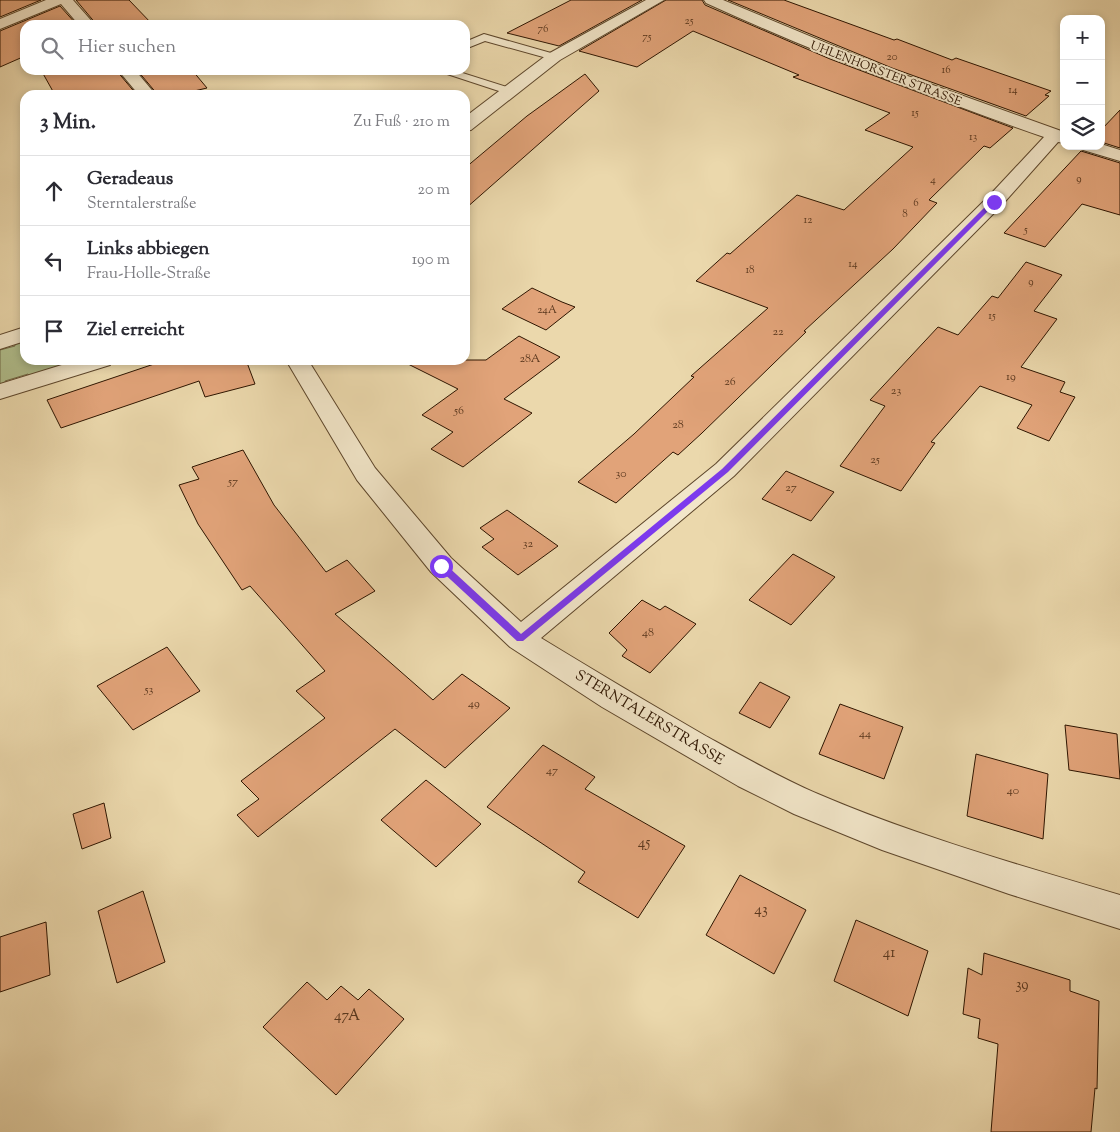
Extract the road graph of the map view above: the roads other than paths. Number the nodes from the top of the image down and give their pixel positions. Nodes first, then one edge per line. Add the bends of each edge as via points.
1 (59, 0) edge
2 (65, 0) edge
3 (657, 0) edge
4 (711, 0) edge
5 (83, 20) edge
6 (0, 24) edge
7 (470, 44) edge
8 (554, 57) junction
9 (130, 75) edge
10 (458, 75) edge
11 (144, 90) edge
12 (510, 91) junction
13 (470, 122) edge
14 (1060, 136) edge
15 (1101, 150) edge
16 (1120, 156) edge
17 (20, 336) edge
18 (0, 342) edge
19 (86, 365) edge
20 (300, 365) edge
21 (0, 392) edge
22 (520, 639) junction
23 (1120, 912) edge

1 - 6 street
2 - 5 street
3 - 8 street
4 - 14 street, UHLENHORSTER STRASSE via 822,49
7 - 8 lane via 484,37
8 - 12 street
9 - 11 street
10 - 12 lane
12 - 13 street
14 - 22 street via 725,470
15 - 16 street
17 - 18 street
19 - 21 street
20 - 22 street, STERNTALERSTRASSE via 366,474 441,566
22 - 23 street, STERNTALERSTRASSE via 613,698 749,776 806,804 882,836

